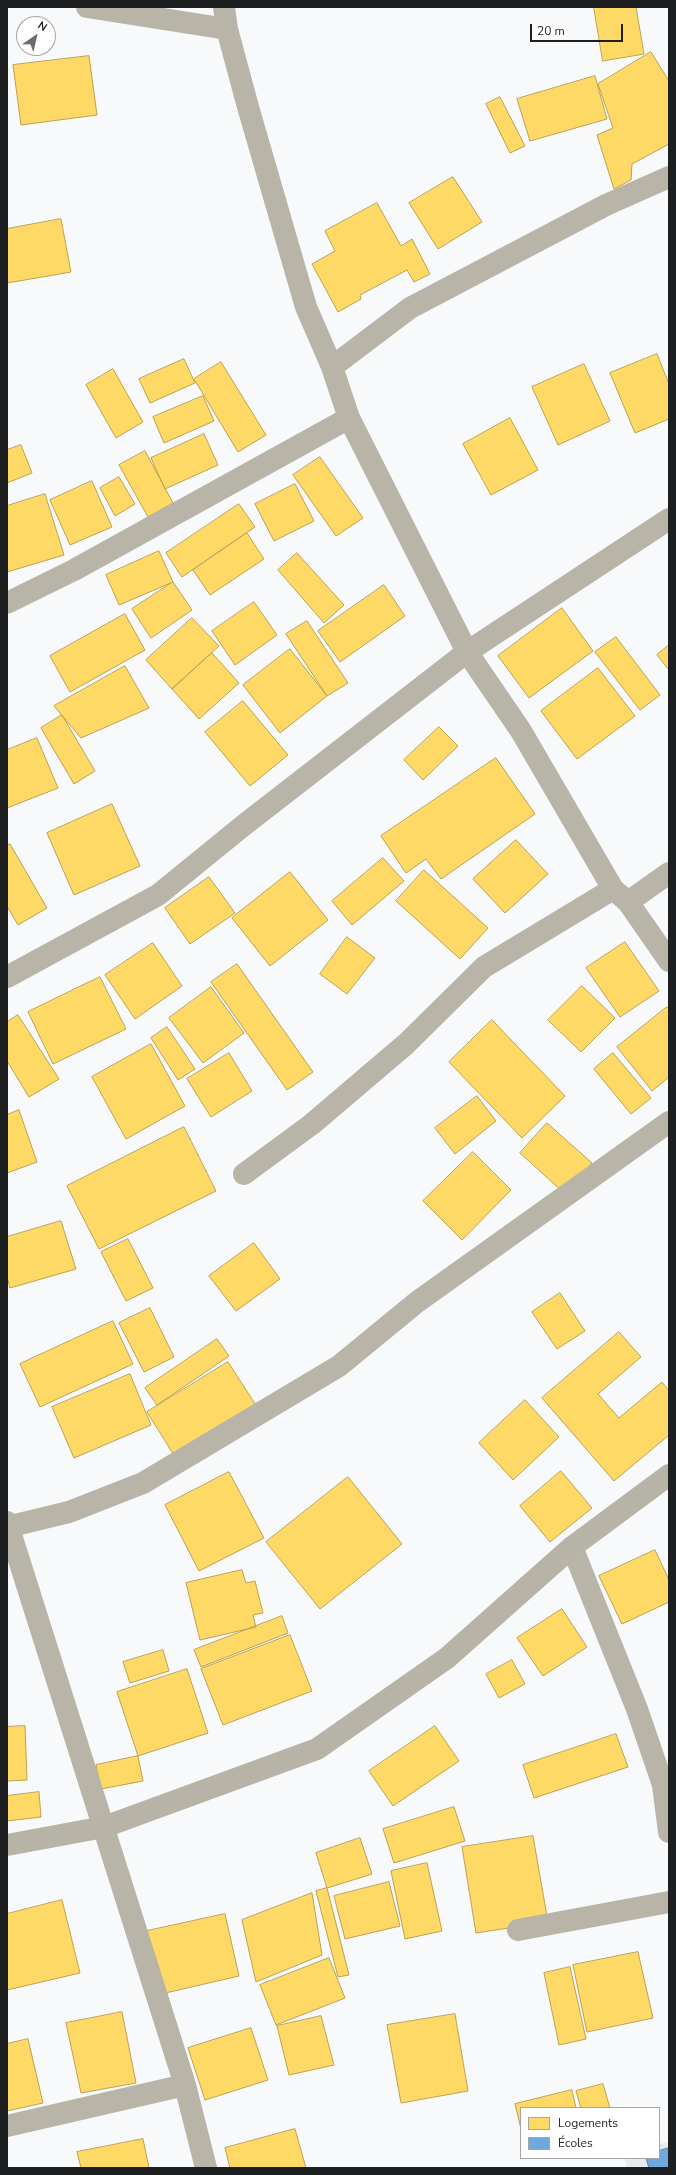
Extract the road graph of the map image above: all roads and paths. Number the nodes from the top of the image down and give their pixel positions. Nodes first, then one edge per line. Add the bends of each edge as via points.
1 (87, 7) edge
2 (224, 7) edge
3 (227, 29) junction
4 (669, 177) edge
5 (332, 367) junction
6 (349, 418) junction
7 (669, 518) edge
8 (7, 603) edge
9 (467, 652) junction
10 (669, 873) edge
11 (620, 895) junction
12 (669, 961) edge
13 (7, 977) edge
14 (669, 1122) edge
15 (244, 1174) dead end
16 (669, 1475) edge
17 (7, 1525) edge
18 (572, 1547) junction
19 (104, 1827) junction
20 (669, 1832) edge
21 (7, 1845) edge
22 (669, 1902) edge
23 (518, 1930) dead end
24 (185, 2085) junction
25 (7, 2126) edge
26 (206, 2168) edge

1 - 3 street
2 - 3 street
3 - 5 street via 306,307
4 - 5 street via 606,205 410,308
5 - 6 street
6 - 8 street via 74,570
6 - 9 street
7 - 9 street
9 - 11 street via 521,731
9 - 13 street via 158,895
10 - 11 street
11 - 12 street
11 - 15 street via 484,967 400,1049 312,1124
14 - 17 street via 417,1302 339,1366 143,1483 69,1512
16 - 18 street
17 - 19 street
18 - 19 street via 447,1658 317,1749
18 - 20 street via 637,1709 663,1785
19 - 21 street
19 - 24 street
22 - 23 street
24 - 25 street
24 - 26 street

